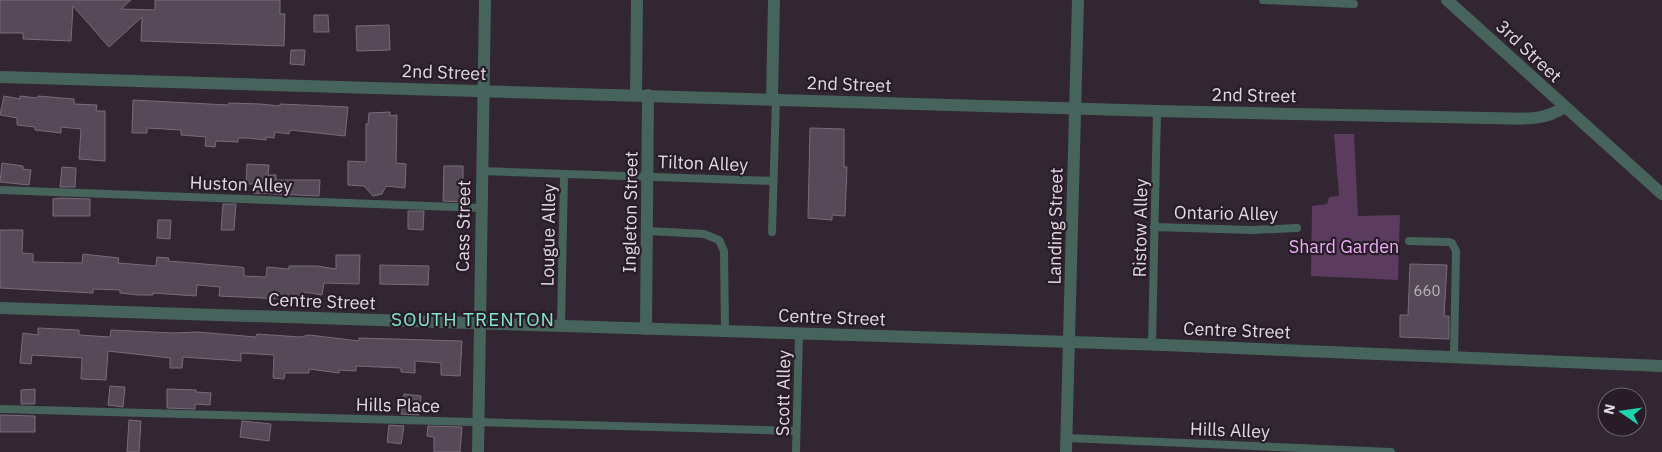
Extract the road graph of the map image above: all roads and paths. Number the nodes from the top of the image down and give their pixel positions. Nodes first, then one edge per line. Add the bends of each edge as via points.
1 (485, 0) edge
2 (637, 0) edge
3 (774, 0) edge
4 (1078, 0) edge
5 (1263, 0) edge
6 (1447, 0) edge
7 (1354, 4) dead end
8 (0, 77) edge
9 (483, 90) junction
10 (642, 95) junction
11 (774, 99) junction
12 (1076, 108) junction
13 (1564, 108) junction
14 (1157, 111) junction
15 (482, 171) junction
16 (564, 175) junction
17 (648, 176) junction
18 (773, 181) junction
19 (0, 190) edge
20 (1662, 194) edge
21 (482, 208) junction
22 (1154, 227) junction
23 (1297, 228) dead end
24 (648, 231) junction
25 (772, 232) dead end
26 (1409, 241) dead end
27 (0, 308) edge
28 (479, 324) junction
29 (561, 326) junction
30 (646, 329) junction
31 (725, 331) junction
32 (799, 334) junction
33 (1069, 343) junction
34 (1152, 344) junction
35 (1454, 357) junction
36 (1662, 366) edge
37 (0, 409) edge
38 (478, 421) junction
39 (796, 431) junction
40 (1067, 438) junction
41 (478, 452) edge
42 (796, 452) edge
43 (1066, 452) edge
44 (1391, 452) edge

1 - 9 street, Cass Street
2 - 10 street, Ingleton Street
3 - 11 street
4 - 12 street, Landing Street
5 - 7 lane
6 - 13 street, 3rd Street
8 - 9 street, 2nd Street
9 - 10 street, 2nd Street
9 - 15 street, Cass Street
10 - 11 street, 2nd Street
10 - 17 street, Ingleton Street
11 - 12 street, 2nd Street
11 - 18 lane
12 - 14 street, 2nd Street
12 - 33 street, Landing Street
13 - 14 street, 2nd Street via 1551,116 1531,118
13 - 20 street
14 - 22 lane, Ristow Alley
15 - 16 lane, Tilton Alley
15 - 21 street, Cass Street
16 - 17 lane, Tilton Alley
16 - 29 lane, Lougue Alley
17 - 18 lane, Tilton Alley
17 - 24 street, Ingleton Street
18 - 25 lane
19 - 21 lane, Huston Alley
21 - 28 street, Cass Street
22 - 23 lane, Ontario Alley
22 - 34 lane, Ristow Alley
24 - 30 street, Ingleton Street
24 - 31 lane via 704,234 719,240 724,251
26 - 35 lane via 1449,242 1456,251
27 - 28 street, Centre Street
28 - 29 street, Centre Street
28 - 38 street, Cass Street
29 - 30 street, Centre Street
30 - 31 street, Centre Street
31 - 32 street, Centre Street
32 - 33 street, Centre Street
32 - 39 lane, Scott Alley
33 - 34 street, Centre Street
33 - 40 street, Landing Street
34 - 35 street, Centre Street
35 - 36 street, Centre Street
37 - 38 lane, Hills Place
38 - 39 lane, Hills Place
38 - 41 street, Cass Street
39 - 42 lane, Scott Alley
40 - 43 street, Landing Street
40 - 44 lane, Hills Alley

